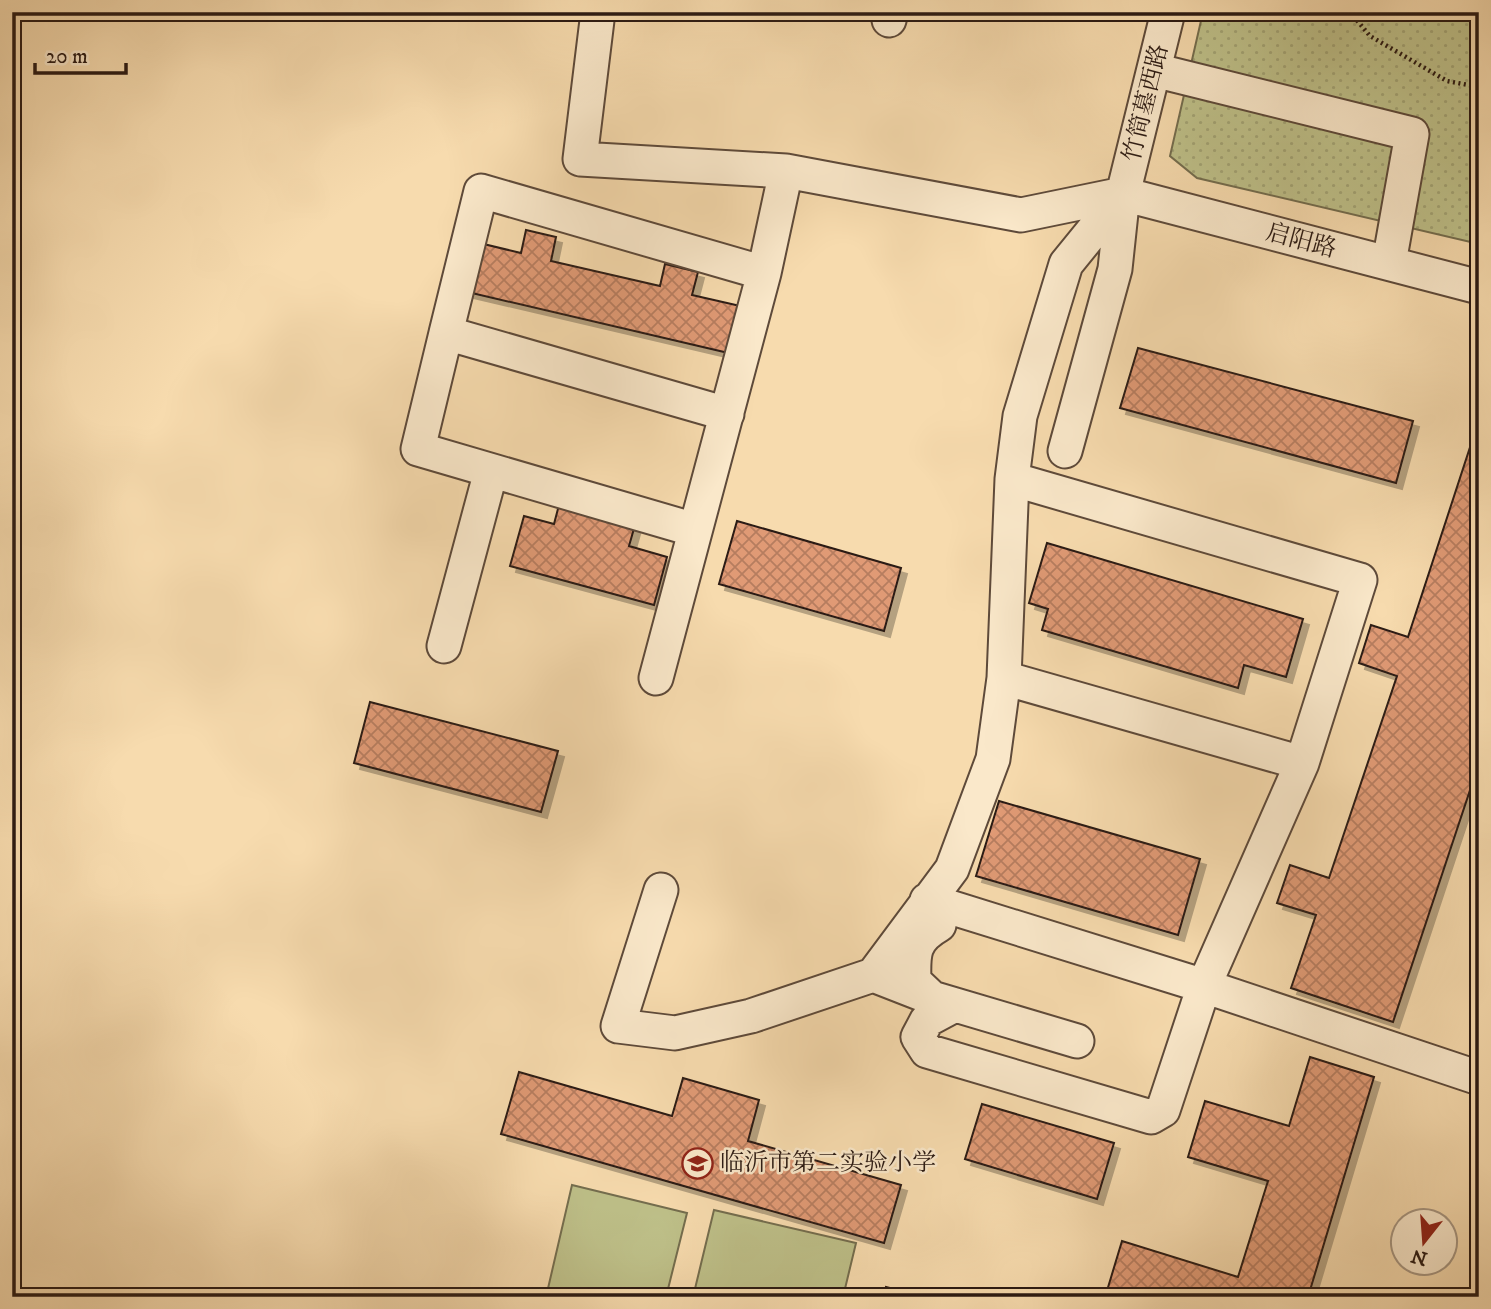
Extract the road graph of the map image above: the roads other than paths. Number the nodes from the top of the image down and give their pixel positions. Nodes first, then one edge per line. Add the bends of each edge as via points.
1 (597, 12) edge
2 (1168, 12) edge
3 (1154, 70) junction
4 (786, 172) junction
5 (1123, 194) junction
6 (1389, 264) junction
7 (764, 273) junction
8 (1479, 287) edge
9 (446, 332) junction
10 (726, 414) junction
11 (1065, 451) dead end
12 (491, 471) junction
13 (1012, 479) junction
14 (695, 530) junction
15 (444, 646) dead end
16 (656, 678) dead end
17 (1004, 678) junction
18 (1302, 763) junction
19 (661, 890) dead end
20 (927, 900) junction
21 (983, 918) junction
22 (873, 975) junction
23 (1204, 986) junction
24 (944, 1002) junction
25 (1077, 1041) dead end
26 (1479, 1079) edge

1 - 4 street via 579,159
2 - 3 street, 竹简墓西路
3 - 5 street, 竹简墓西路
3 - 6 street via 1412,134
4 - 5 street via 1021,215
4 - 7 street
5 - 6 street, 启阳路
5 - 11 street, 竹简墓西路 via 1115,269
5 - 13 street via 1066,264 1020,416
6 - 8 street, 启阳路
7 - 9 street via 481,191
7 - 10 street
9 - 10 street
9 - 12 street via 418,449
10 - 14 street
12 - 14 street
12 - 15 street
13 - 17 street
13 - 18 street via 1360,580
14 - 16 street
17 - 18 street
17 - 20 street via 993,759 971,823 951,869
18 - 23 street
19 - 22 street via 618,1026 675,1033 751,1016
20 - 21 street
20 - 22 street
21 - 23 street
21 - 24 street via 944,922 922,935 913,956 914,981
22 - 24 street
23 - 24 street via 1163,1110 1150,1117 927,1051 918,1037
23 - 26 street
24 - 25 street

